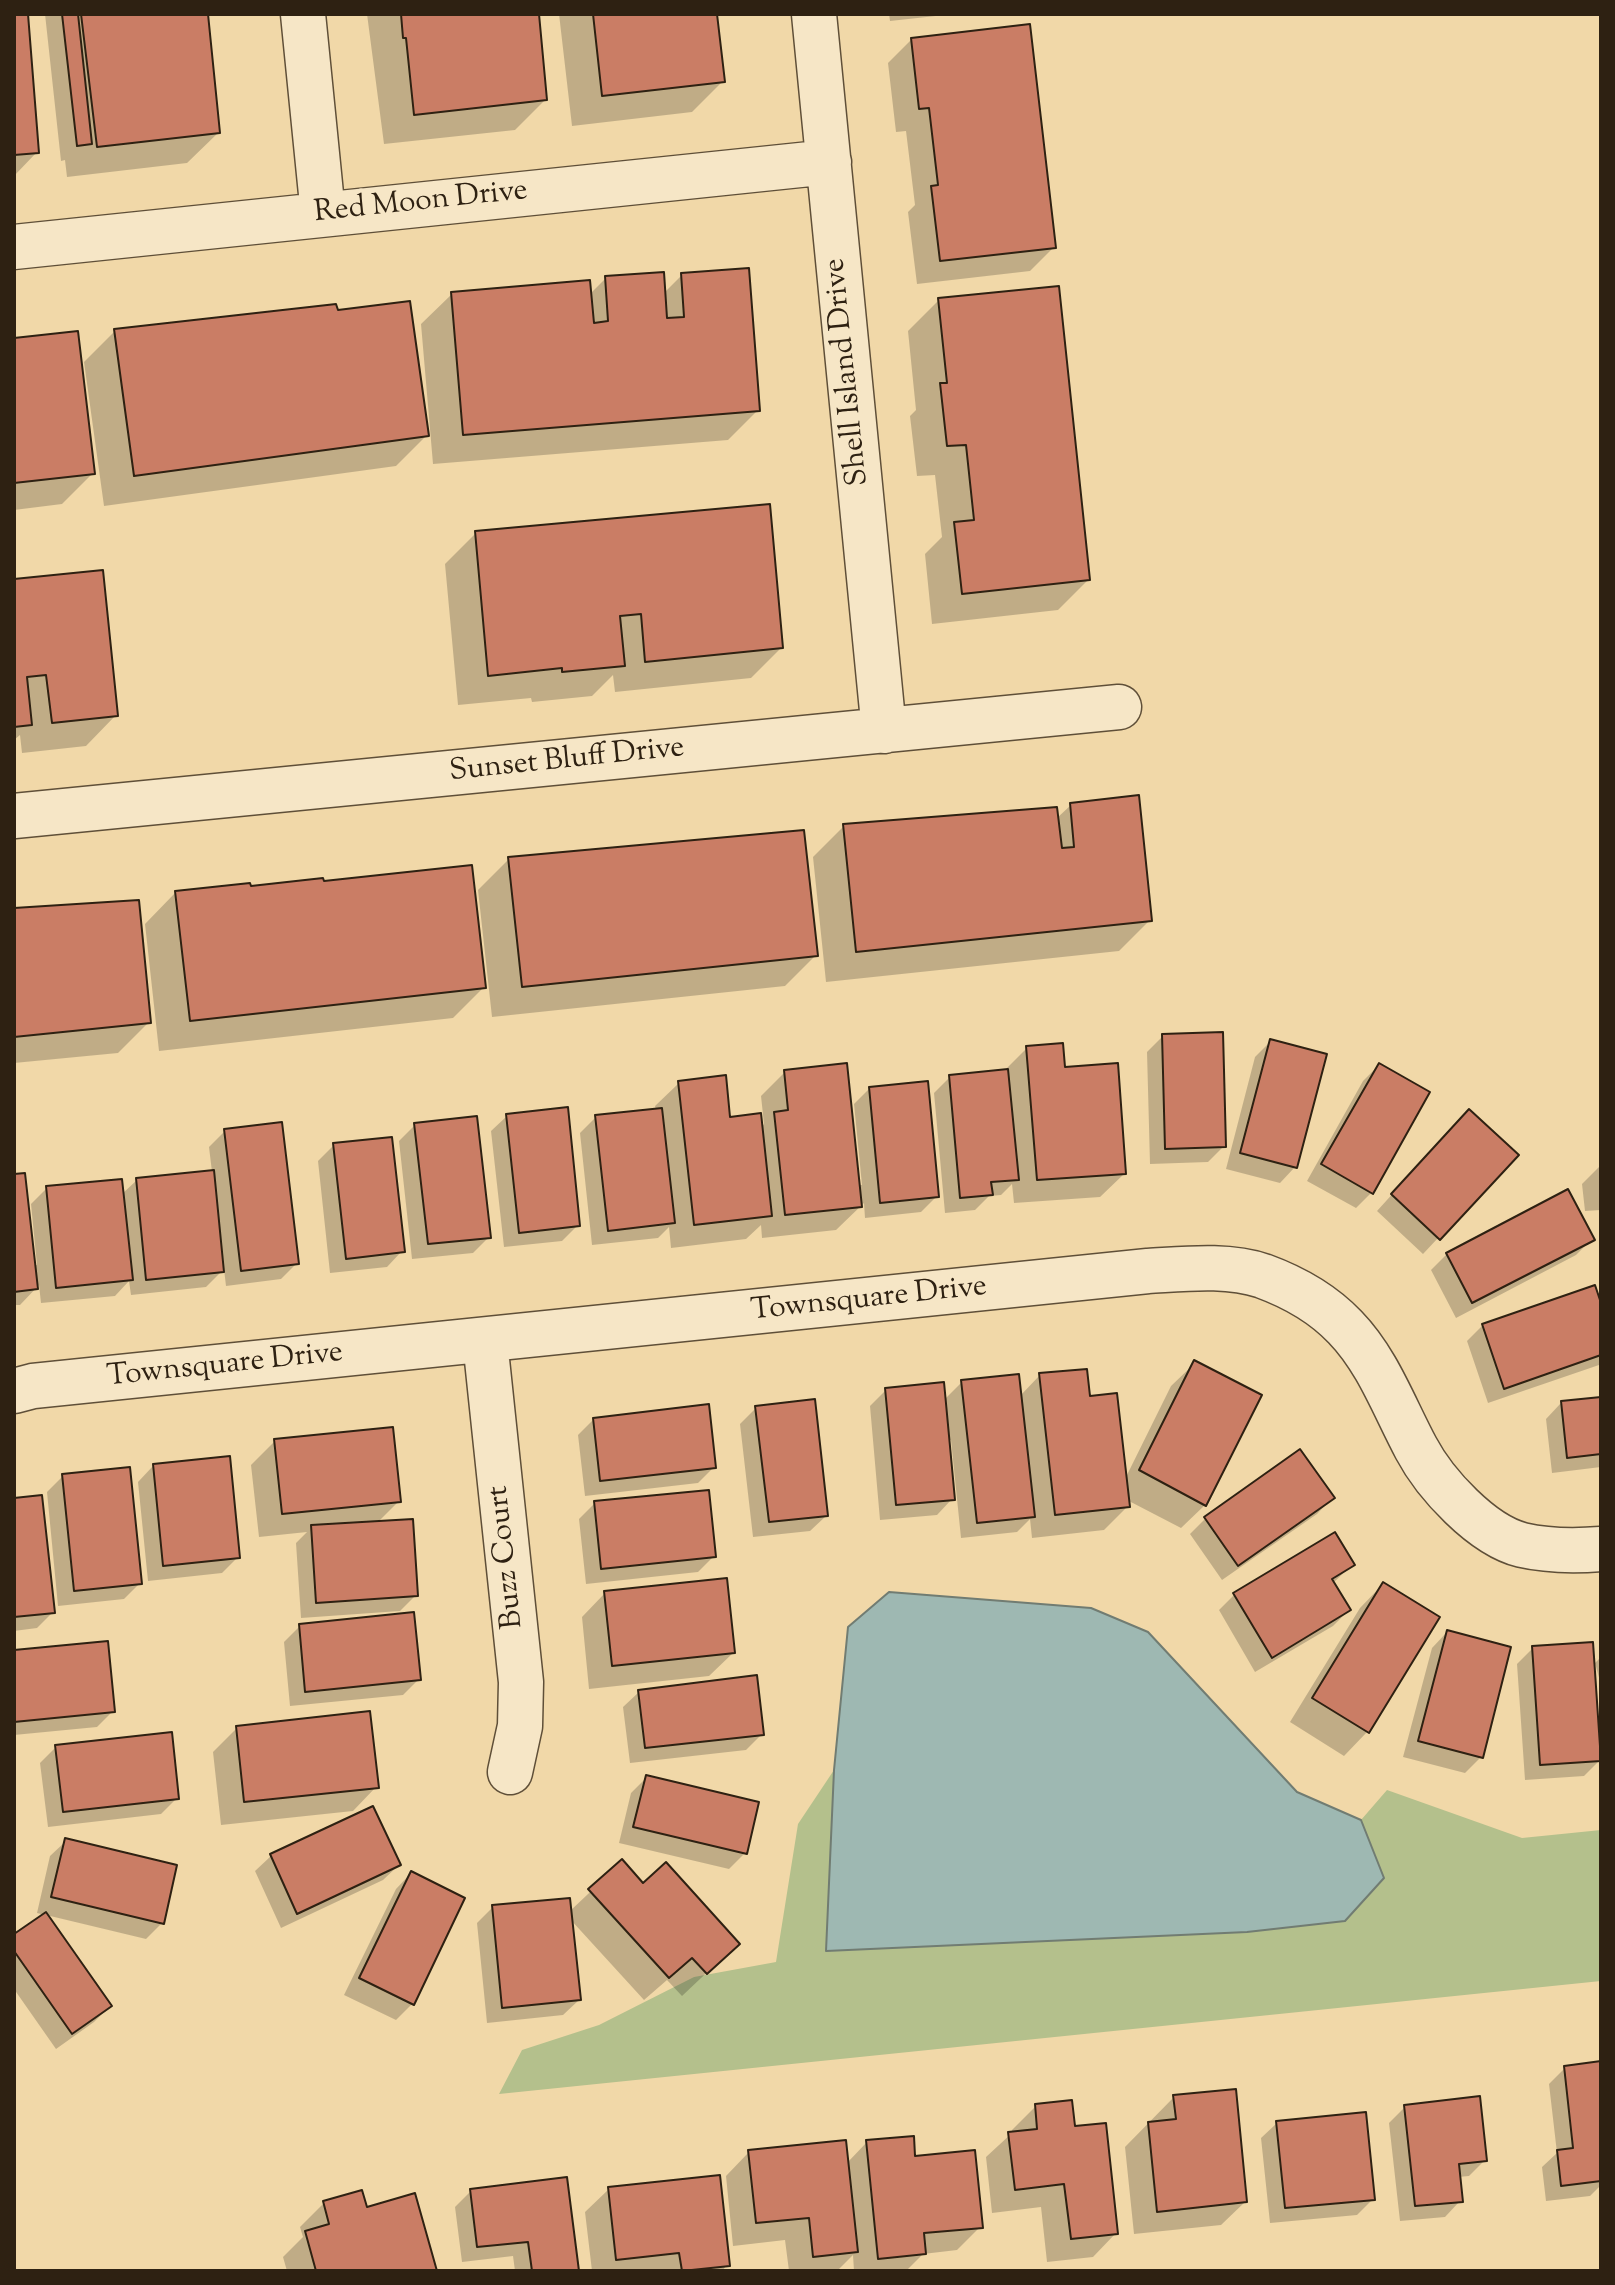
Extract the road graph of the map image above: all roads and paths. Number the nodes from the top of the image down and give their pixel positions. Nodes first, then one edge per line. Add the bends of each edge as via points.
1 (303, 14) edge
2 (814, 14) edge
3 (829, 162) junction
4 (323, 214) junction
5 (14, 247) edge
6 (1119, 707) dead end
7 (884, 731) junction
8 (14, 816) edge
9 (485, 1341) junction
10 (14, 1391) edge
11 (1601, 1549) edge
12 (510, 1772) dead end

1 - 4 street
2 - 3 street, Shell Island Drive
3 - 4 street, Red Moon Drive
3 - 7 street, Shell Island Drive
4 - 5 street, Red Moon Drive
6 - 7 street, Sunset Bluff Drive
7 - 8 street, Sunset Bluff Drive
9 - 10 street, Townsquare Drive
9 - 11 street, Townsquare Drive via 1148,1271 1205,1267 1261,1275 1308,1296 1346,1328 1378,1371 1418,1452 1446,1491 1481,1524 1520,1544
9 - 12 street, Buzz Court via 521,1682 520,1726

